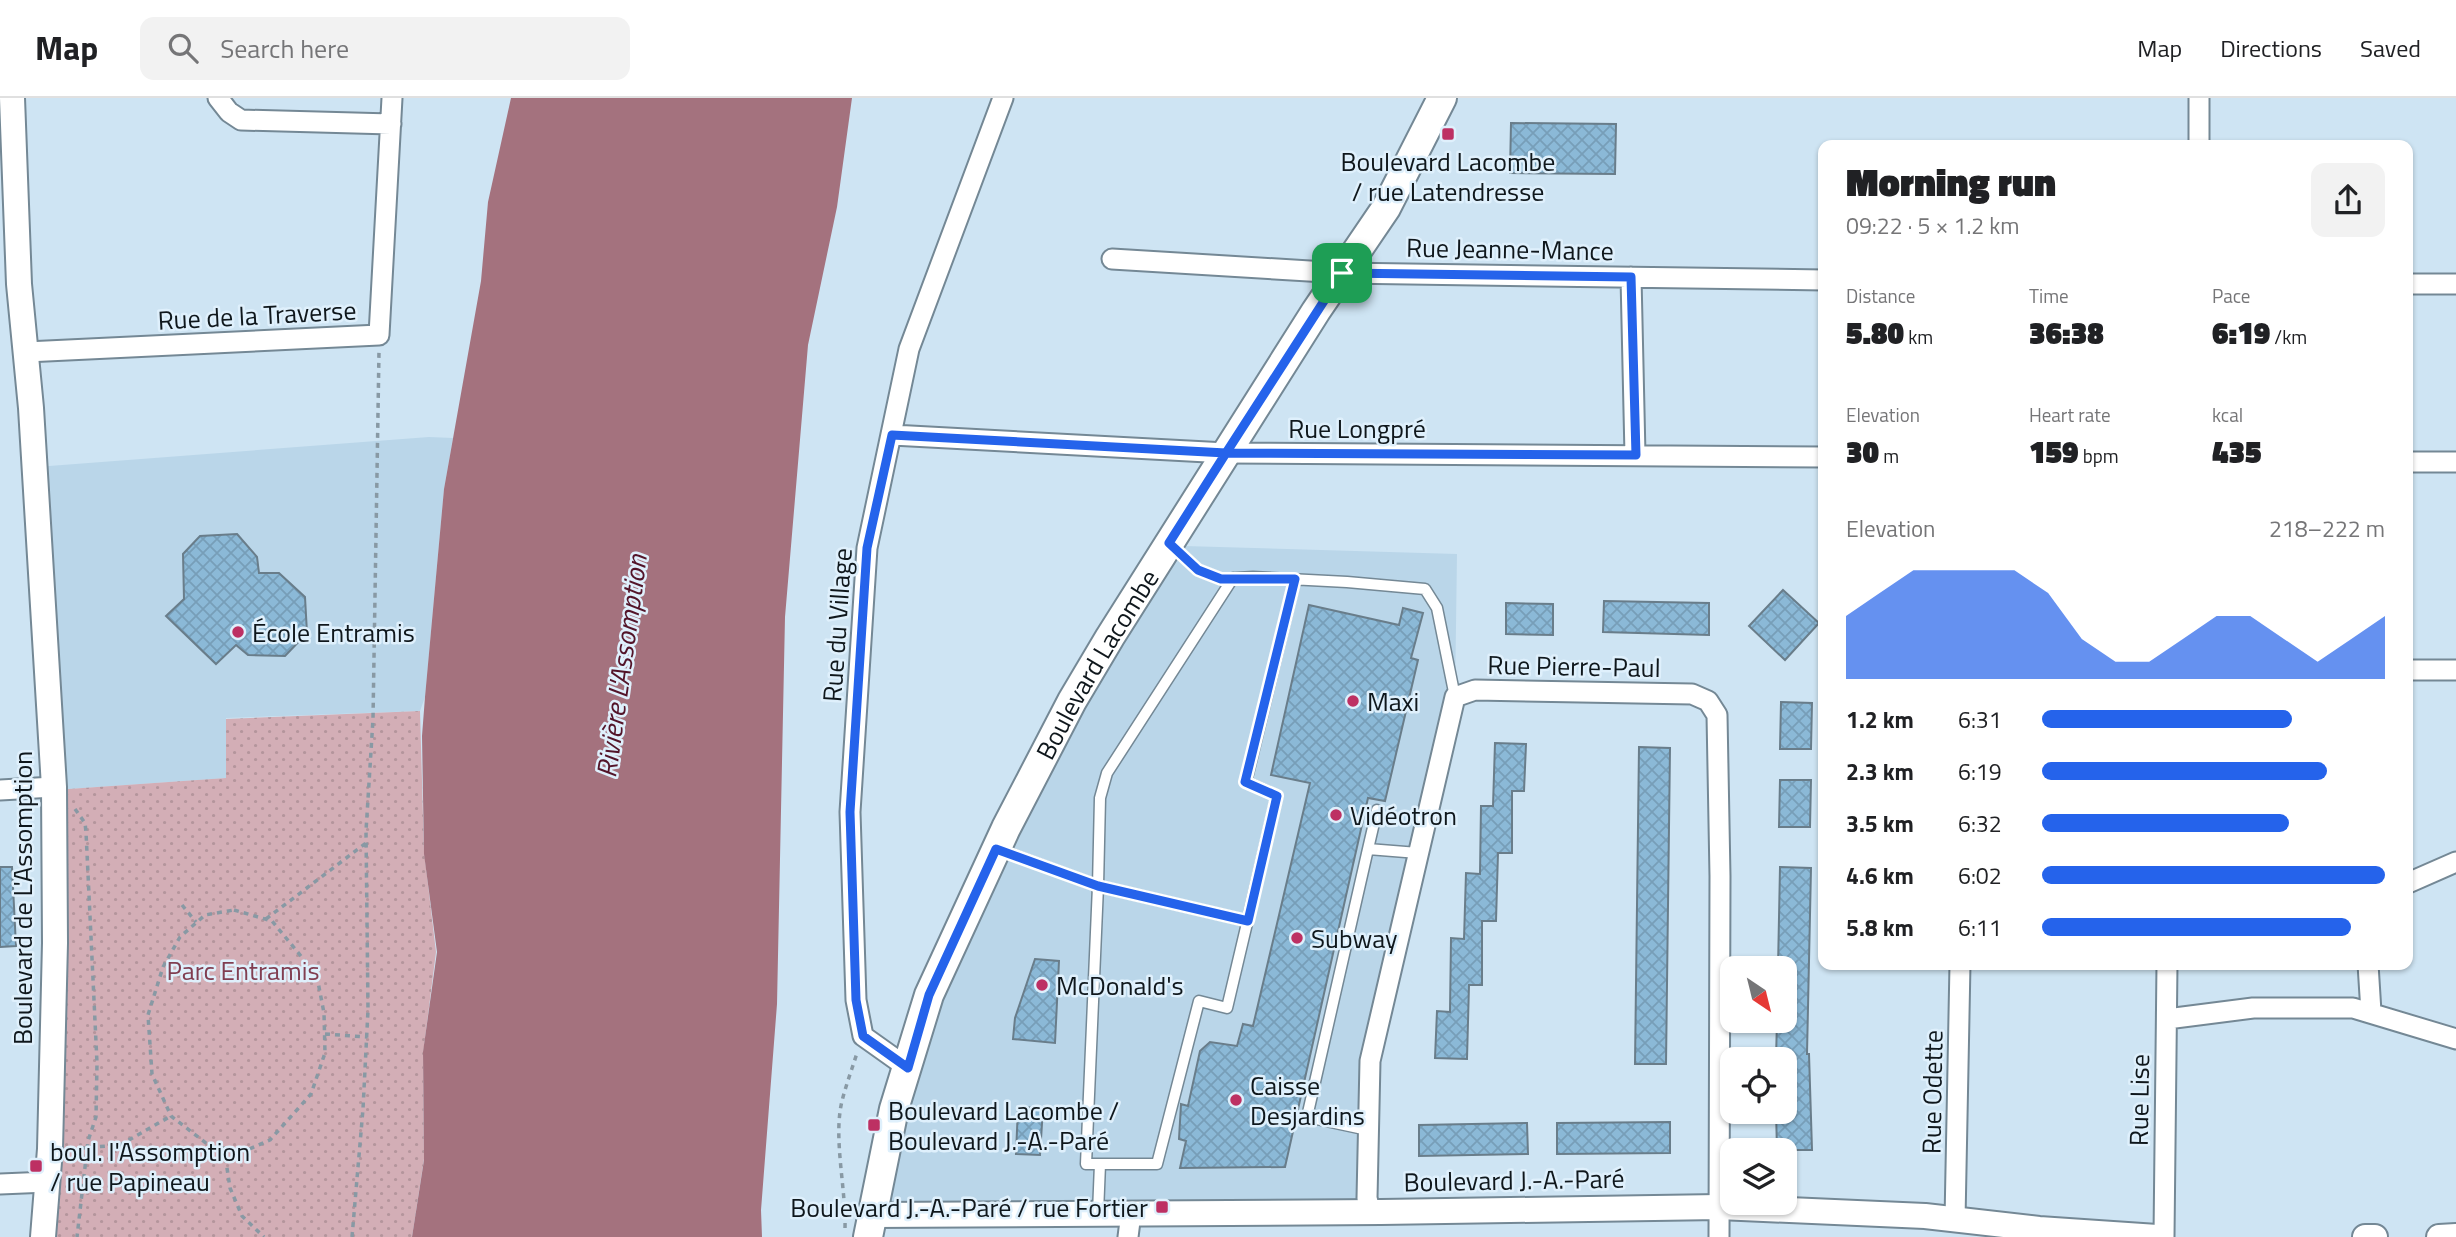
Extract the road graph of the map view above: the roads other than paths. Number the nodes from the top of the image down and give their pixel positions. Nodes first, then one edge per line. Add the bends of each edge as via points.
1 (12, 98) edge
2 (218, 98) edge
3 (392, 98) edge
4 (1003, 98) edge
5 (1442, 98) edge
6 (2199, 98) edge
7 (391, 124) junction
8 (2199, 140) edge
9 (1112, 259) dead end
10 (1342, 273) junction
11 (1631, 277) junction
12 (1818, 280) edge
13 (2413, 284) edge
14 (2456, 284) edge
15 (26, 352) junction
16 (892, 435) junction
17 (1226, 453) junction
18 (1636, 455) junction
19 (1818, 457) edge
20 (2413, 462) edge
21 (2456, 462) edge
22 (1169, 543) junction
23 (1233, 578) junction
24 (1295, 579) junction
25 (2413, 670) edge
26 (2456, 670) edge
27 (1455, 697) junction
28 (54, 787) junction
29 (0, 790) edge
30 (1377, 810) dead end
31 (996, 849) junction
32 (1368, 849) junction
33 (1418, 853) junction
34 (2456, 862) edge
35 (2413, 881) edge
36 (1098, 886) junction
37 (1248, 921) junction
38 (1960, 970) edge
39 (2167, 970) edge
40 (2368, 970) edge
41 (2371, 1012) junction
42 (2167, 1019) junction
43 (2456, 1039) edge
44 (908, 1068) junction
45 (1368, 1130) junction
46 (1100, 1164) junction
47 (48, 1182) junction
48 (0, 1184) edge
49 (1719, 1207) junction
50 (1370, 1210) junction
51 (1098, 1213) junction
52 (1955, 1220) junction
53 (1130, 1225) edge
54 (869, 1226) edge
55 (2456, 1236) edge
56 (43, 1237) edge
57 (1719, 1237) edge
58 (2157, 1237) edge
59 (2164, 1237) edge
60 (2365, 1237) edge
61 (2375, 1237) edge
62 (2439, 1237) edge

1 - 15 street, Boulevard de L'Assomption
2 - 7 street via 229,113 242,120
3 - 7 street, Rue de la Traverse
4 - 16 street, Rue du Village via 909,349
5 - 10 main road, Boulevard Lacombe via 1386,208
6 - 8 street
7 - 15 street, Rue de la Traverse via 379,335
9 - 10 street, Rue Jeanne-Mance
10 - 11 street, Rue Jeanne-Mance
10 - 17 main road, Boulevard Lacombe
11 - 12 street, Rue Jeanne-Mance
11 - 18 street
13 - 14 street
15 - 28 street, Boulevard de L'Assomption
16 - 17 street, Rue Longpré
16 - 44 street, Rue du Village via 867,548 850,812 856,1000 863,1036
17 - 18 street, Rue Longpré
17 - 22 main road, Boulevard Lacombe
18 - 19 street, Rue Longpré
20 - 21 street
22 - 23 lane via 1198,570 1221,579
22 - 31 main road, Boulevard Lacombe via 1072,701
23 - 24 lane
23 - 36 lane via 1107,773 1100,798
24 - 27 lane via 1425,589 1437,608
24 - 37 lane via 1245,782 1277,796
25 - 26 street
27 - 33 street, Rue Pierre-Paul
27 - 49 street, Rue Pierre-Paul via 1475,690 1692,694 1707,701 1717,715
28 - 29 street
28 - 47 street, Boulevard de L'Assomption
30 - 32 lane
31 - 36 lane
31 - 44 main road, Boulevard Lacombe via 929,995
32 - 33 lane
32 - 45 lane via 1307,1117
33 - 45 street, Rue Pierre-Paul via 1370,1061
34 - 35 street
36 - 37 lane
36 - 46 lane via 1086,1164
37 - 46 lane via 1227,1008 1199,1001 1157,1164
38 - 52 street, Rue Odette
39 - 42 street, Rue Lise
40 - 41 street
41 - 42 street via 2353,1008 2253,1009
41 - 43 street
42 - 59 street, Rue Lise
44 - 54 main road, Boulevard Lacombe via 894,1109
45 - 50 street, Rue Pierre-Paul
46 - 51 lane
47 - 48 street
47 - 56 street, Boulevard de L'Assomption
49 - 50 street, Boulevard J.-A.-Paré
49 - 52 street, Boulevard J.-A.-Paré
49 - 57 street, Rue Pierre-Paul
50 - 53 street, Boulevard J.-A.-Paré
51 - 53 street, Boulevard J.-A.-Paré
51 - 54 street, Boulevard J.-A.-Paré
52 - 58 street, Boulevard J.-A.-Paré
55 - 62 street
60 - 61 street

